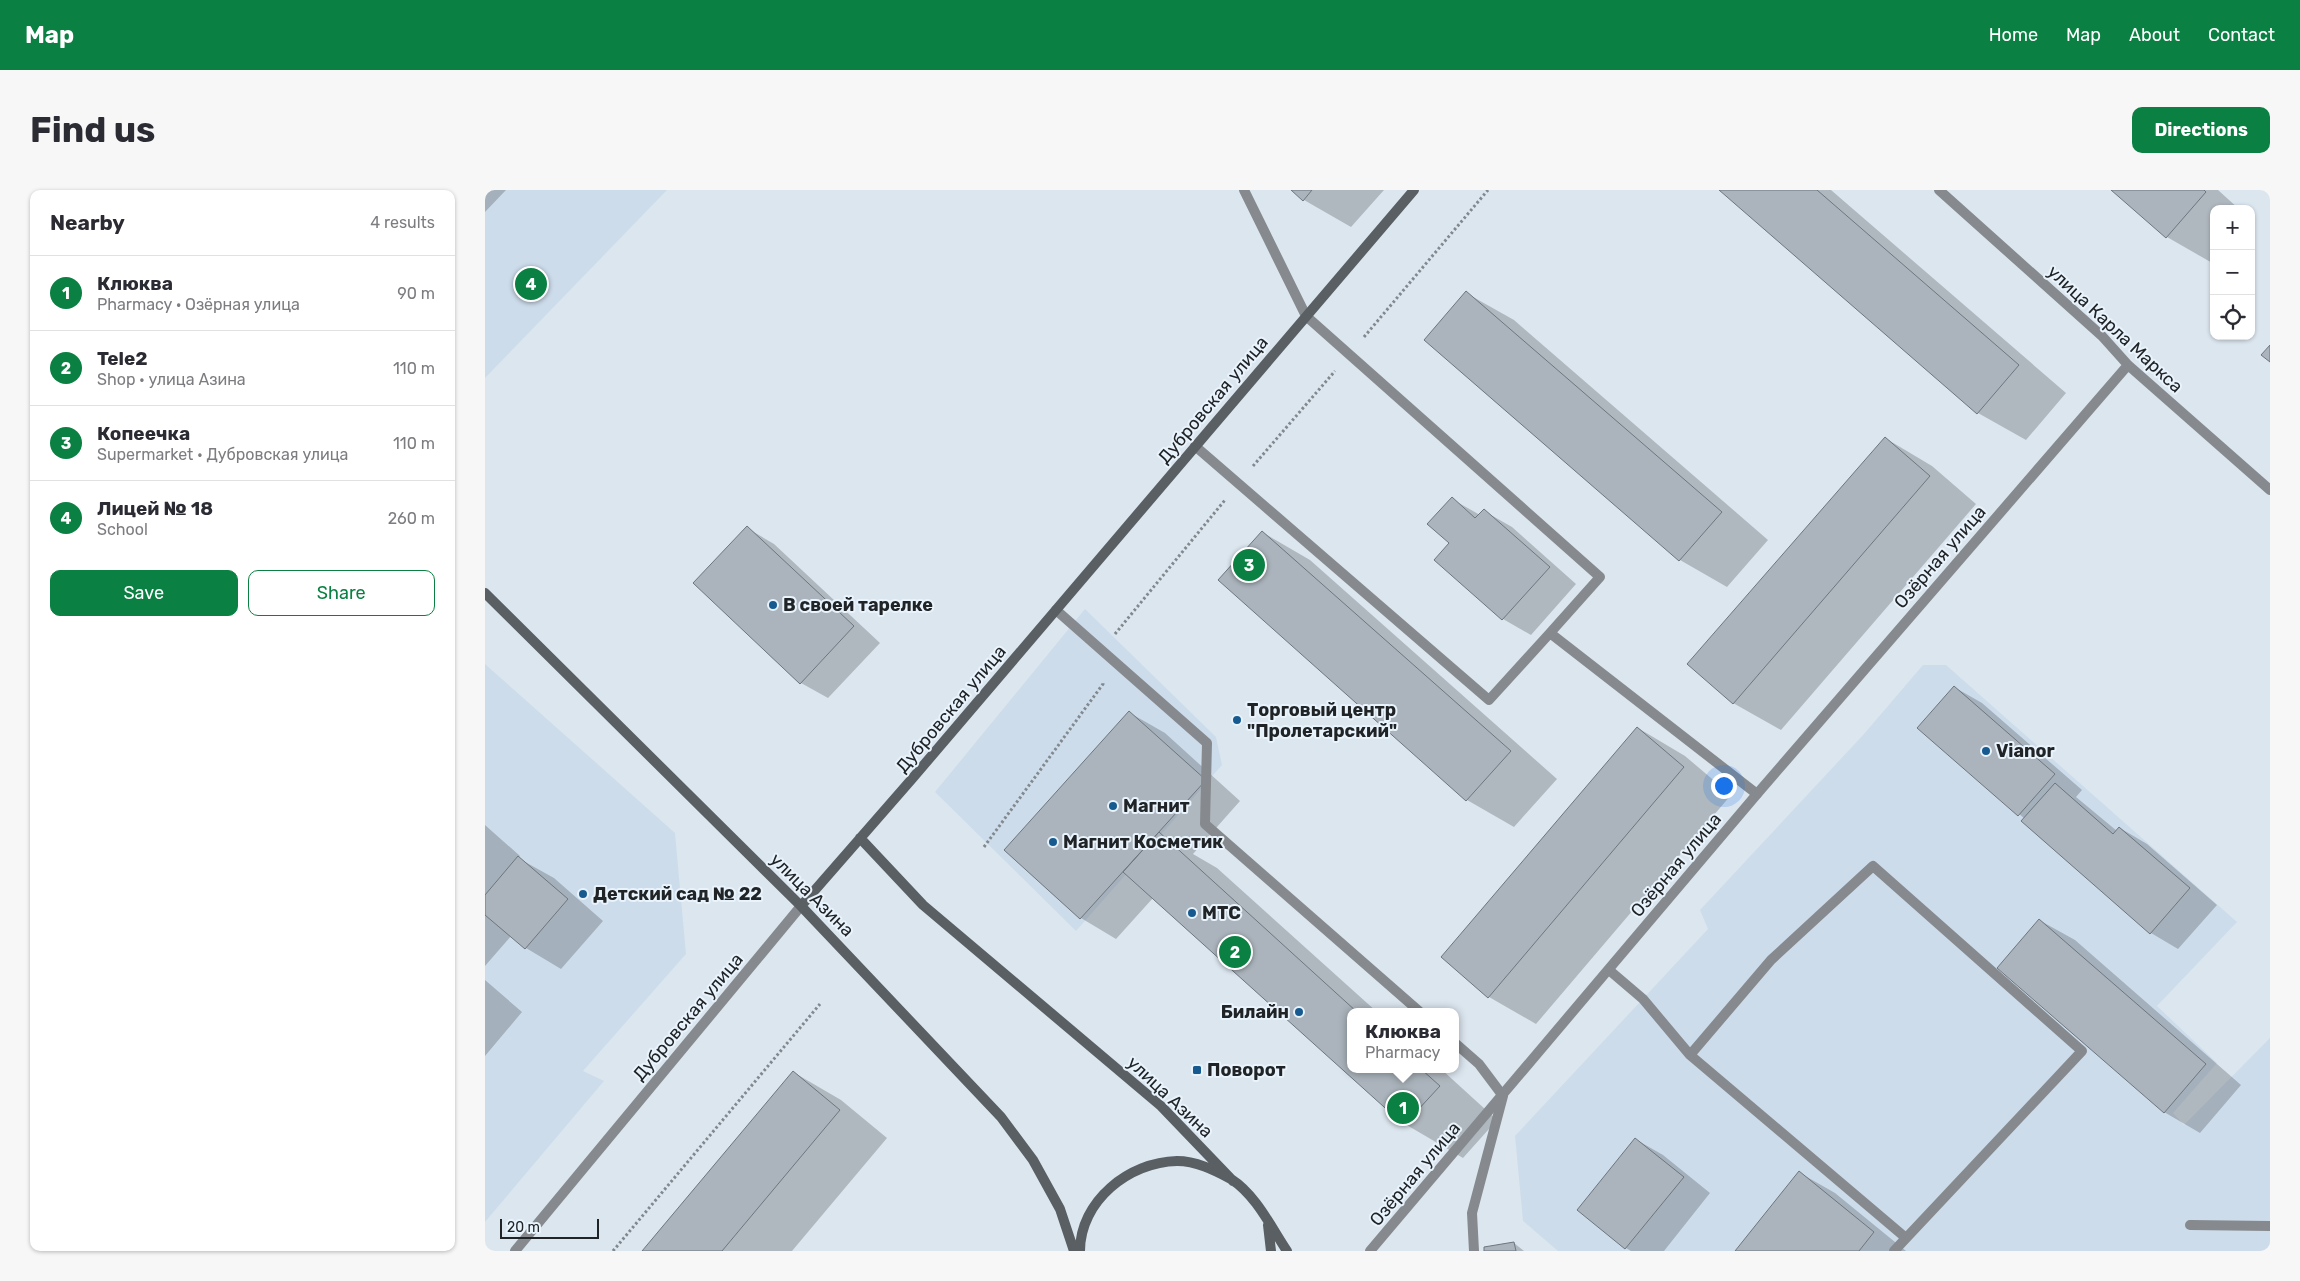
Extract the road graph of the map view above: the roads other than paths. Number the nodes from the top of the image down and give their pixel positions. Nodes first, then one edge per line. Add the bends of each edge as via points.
1 (1244, 190) edge
2 (1414, 190) edge
3 (1939, 190) edge
4 (1306, 316) junction
5 (2128, 365) junction
6 (1195, 446) junction
7 (2270, 490) edge
8 (485, 592) edge
9 (1056, 610) junction
10 (1550, 633) junction
11 (1757, 794) junction
12 (860, 838) junction
13 (801, 906) junction
14 (1609, 970) junction
15 (1414, 1008) edge
16 (1459, 1046) edge
17 (1690, 1055) junction
18 (1503, 1096) junction
19 (1233, 1180) junction
20 (1267, 1222) junction
21 (2189, 1225) dead end
22 (2270, 1226) edge
23 (1906, 1238) junction
24 (515, 1251) edge
25 (1074, 1251) edge
26 (1080, 1251) edge
27 (1271, 1251) edge
28 (1287, 1251) edge
29 (1370, 1251) edge
30 (1474, 1251) edge
31 (1894, 1251) edge

1 - 4 street
2 - 4 main road, Дубровская улица
3 - 5 street, улица Карла Маркса via 2102,336
4 - 6 main road, Дубровская улица
4 - 10 street via 1600,577
5 - 7 street, улица Карла Маркса
5 - 11 street, Озёрная улица
6 - 9 main road, Дубровская улица
6 - 10 street via 1489,700
8 - 13 main road, улица Азина
9 - 12 main road, Дубровская улица
9 - 15 street via 1207,743 1205,824
10 - 11 street
11 - 14 street, Озёрная улица
12 - 13 main road, Дубровская улица
12 - 19 main road, улица Азина via 923,905 1161,1106
13 - 24 street, Дубровская улица
13 - 25 main road, улица Азина via 1001,1117 1033,1160 1060,1209
14 - 17 street via 1643,999
14 - 18 street, Озёрная улица
16 - 18 street via 1479,1064
17 - 23 street
17 - 23 street via 1771,960 1873,866 2082,1051
18 - 29 street, Озёрная улица
18 - 30 street via 1472,1214
19 - 20 main road via 1255,1201
19 - 26 main road via 1205,1166 1178,1161 1150,1164 1125,1176 1103,1193 1088,1216
20 - 27 main road
20 - 28 main road
21 - 22 street
23 - 31 street

